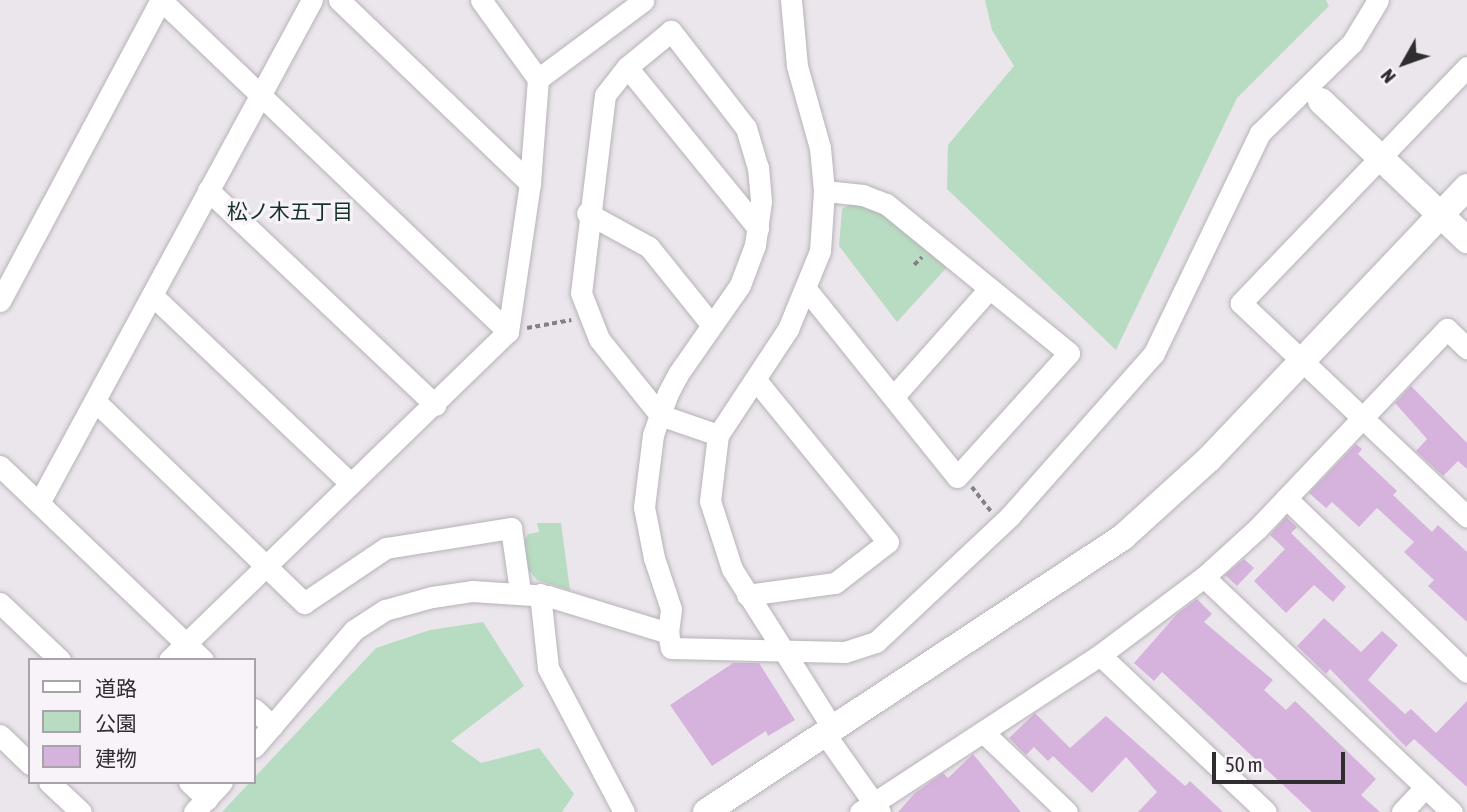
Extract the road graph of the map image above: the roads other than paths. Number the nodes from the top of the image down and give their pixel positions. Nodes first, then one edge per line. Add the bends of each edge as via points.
1 (161, 0) edge
2 (312, 0) edge
3 (339, 0) edge
4 (481, 0) edge
5 (791, 0) edge
6 (1378, 0) edge
7 (643, 1) edge
8 (627, 67) junction
9 (1467, 67) edge
10 (538, 79) junction
11 (260, 95) junction
12 (1321, 101) dead end
13 (1382, 158) junction
14 (530, 183) junction
15 (1467, 187) edge
16 (208, 190) junction
17 (824, 191) junction
18 (587, 213) junction
19 (1440, 215) junction
20 (758, 228) junction
21 (1467, 240) edge
22 (990, 288) junction
23 (806, 289) junction
24 (152, 295) junction
25 (0, 301) edge
26 (711, 324) junction
27 (508, 332) junction
28 (1467, 348) edge
29 (1302, 360) junction
30 (755, 379) junction
31 (894, 396) junction
32 (96, 401) junction
33 (435, 405) junction
34 (660, 415) junction
35 (1363, 418) junction
36 (718, 435) junction
37 (0, 466) edge
38 (351, 484) junction
39 (1286, 498) junction
40 (39, 503) junction
41 (1467, 517) edge
42 (268, 563) junction
43 (1204, 577) junction
44 (530, 592) junction
45 (747, 595) junction
46 (0, 603) edge
47 (668, 633) junction
48 (185, 643) junction
49 (782, 648) junction
50 (1100, 655) junction
51 (58, 658) edge
52 (171, 658) edge
53 (201, 658) edge
54 (1467, 672) edge
55 (256, 711) edge
56 (272, 726) junction
57 (829, 732) junction
58 (983, 732) junction
59 (0, 735) edge
60 (256, 745) edge
61 (28, 762) edge
62 (51, 784) edge
63 (190, 784) edge
64 (220, 784) edge
65 (1425, 787) junction
66 (201, 805) edge
67 (871, 809) edge
68 (80, 812) edge
69 (624, 812) edge
70 (706, 812) edge
71 (1067, 812) edge
72 (1266, 812) edge
73 (1402, 812) edge
74 (1452, 812) edge

1 - 11 street
1 - 25 street
2 - 11 street
3 - 14 street
4 - 10 street
5 - 17 street via 797,66 820,148
6 - 49 street via 1352,43 1260,133 1154,353 1010,516 876,642 845,652
7 - 10 street
8 - 18 street via 605,95
8 - 20 street
8 - 20 street via 671,32 746,128 758,168
9 - 13 street
10 - 14 street
11 - 16 street
11 - 27 street
12 - 13 street
13 - 19 street
13 - 29 street via 1241,303
14 - 27 street
15 - 19 street
16 - 24 street
16 - 33 street
17 - 22 street via 863,195 886,204
17 - 23 street via 820,251
18 - 26 street via 649,247
18 - 34 street via 580,274 587,317 599,339
19 - 21 street
19 - 29 street
20 - 26 street via 740,285
22 - 31 street
22 - 31 street via 1069,353 957,477
23 - 30 street via 788,329
23 - 31 street
24 - 32 street
24 - 38 street
26 - 34 street via 673,383
27 - 33 street
28 - 35 street via 1447,329
29 - 35 street
29 - 57 street via 1171,498 1123,537
30 - 36 street
30 - 45 street via 888,542 835,583
32 - 40 street
32 - 42 street
33 - 38 street
34 - 36 street
34 - 47 street via 648,461 645,507 653,558 671,609
35 - 39 street
35 - 41 street
36 - 45 street via 710,501 721,547
37 - 40 street
38 - 42 street
39 - 43 street
39 - 54 street
40 - 48 street
42 - 44 street via 304,603 386,548 521,527
42 - 48 street
43 - 50 street
43 - 65 street
44 - 47 street
44 - 56 street via 432,597 366,620
44 - 69 street via 548,668
45 - 49 street
46 - 51 street
47 - 49 street via 671,648
48 - 52 street
48 - 53 street
49 - 57 street
50 - 58 street
50 - 72 street
55 - 56 street
56 - 60 street
57 - 67 street
57 - 70 street
58 - 67 street
58 - 71 street
59 - 61 street
62 - 68 street
63 - 66 street
64 - 66 street
65 - 73 street
65 - 74 street

